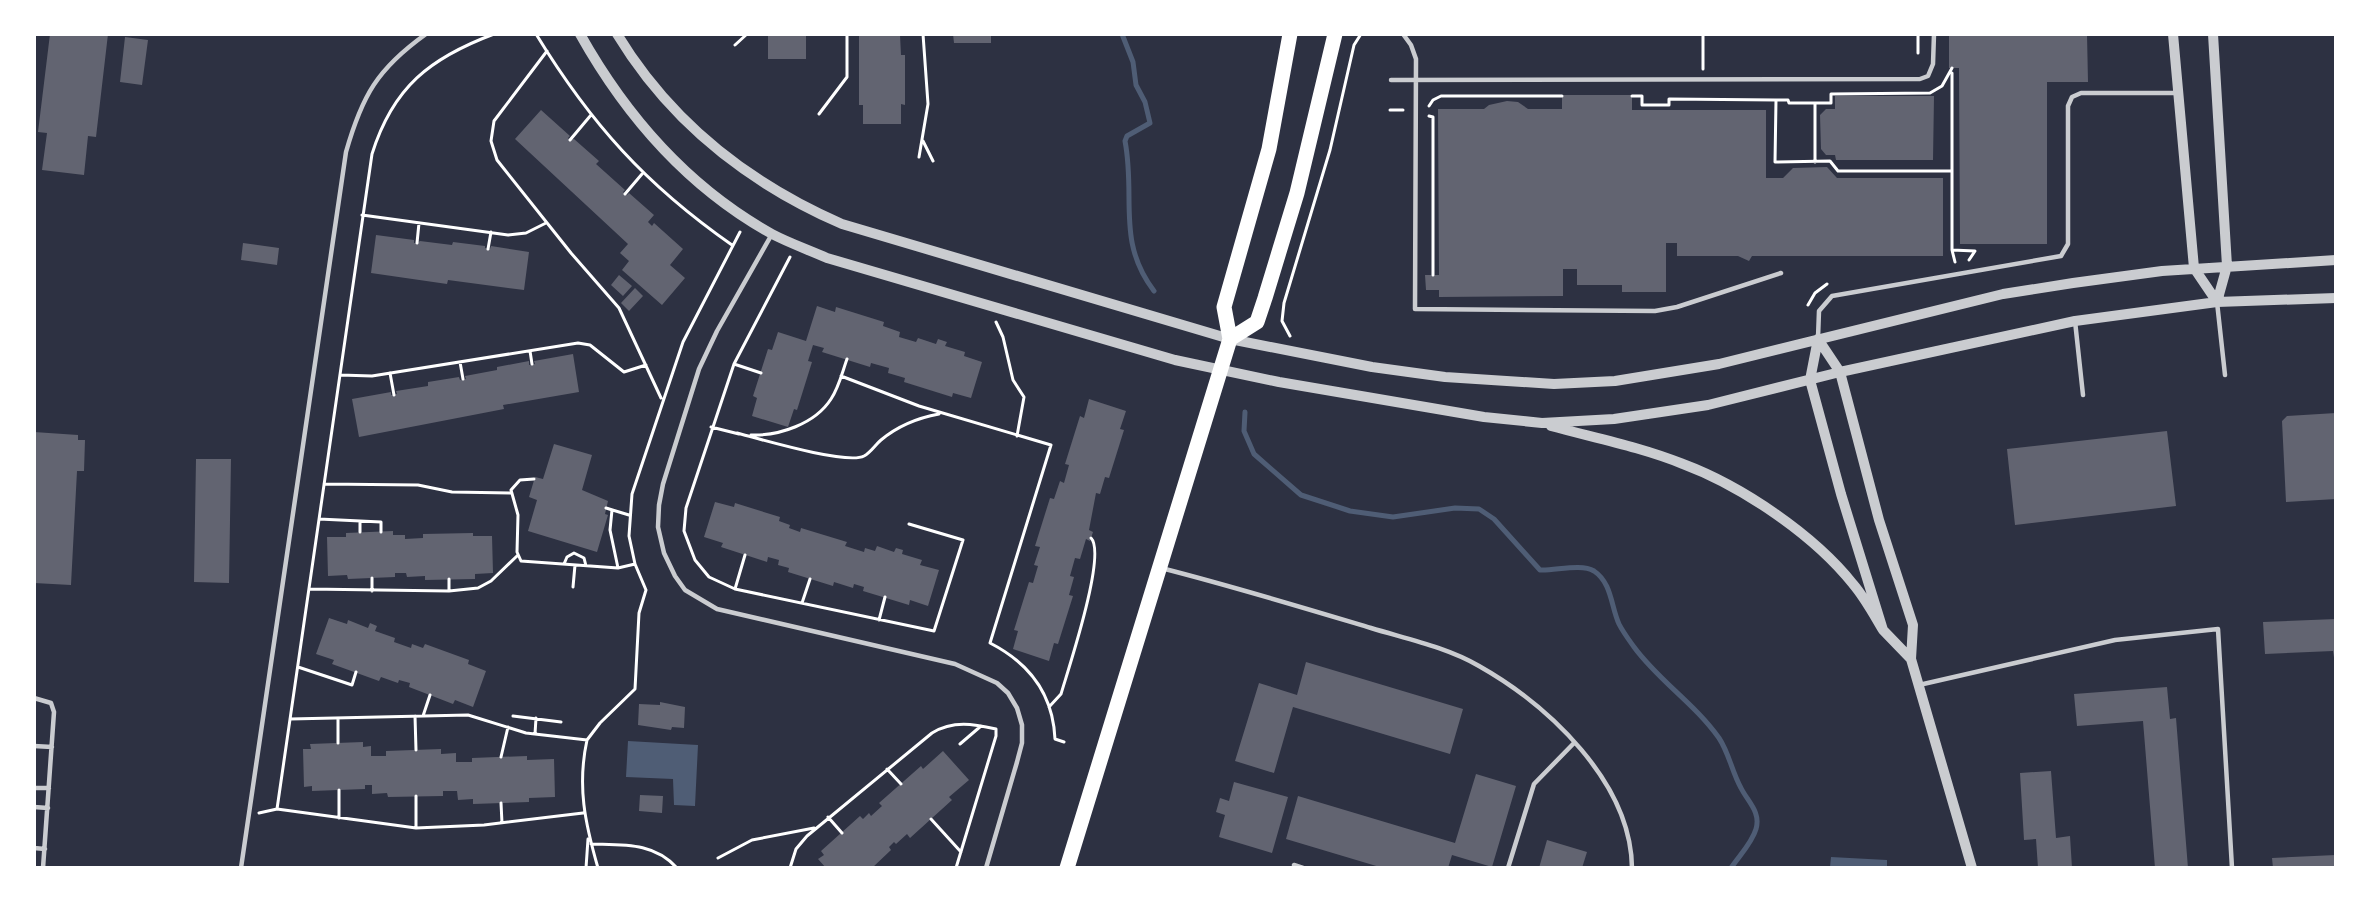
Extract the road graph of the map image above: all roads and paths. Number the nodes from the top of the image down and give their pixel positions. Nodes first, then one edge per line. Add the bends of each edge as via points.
1 (426, 34) edge
2 (494, 34) edge
3 (537, 34) edge
4 (580, 34) edge
5 (617, 34) edge
6 (747, 34) edge
7 (847, 34) edge
8 (924, 34) edge
9 (1290, 34) edge
10 (1335, 34) edge
11 (1362, 34) edge
12 (1403, 34) edge
13 (1703, 34) edge
14 (1918, 34) edge
15 (1934, 34) edge
16 (2173, 34) edge
17 (2212, 34) edge
18 (735, 45) dead end
19 (547, 51) junction
20 (1918, 52) dead end
21 (1391, 80) dead end
22 (1416, 80) junction
23 (1703, 80) junction
24 (2177, 93) junction
25 (1562, 96) dead end
26 (1632, 96) dead end
27 (1776, 100) junction
28 (1815, 103) junction
29 (1390, 110) dead end
30 (1403, 110) dead end
31 (819, 114) dead end
32 (591, 115) junction
33 (570, 140) dead end
34 (922, 140) junction
35 (919, 157) dead end
36 (933, 161) dead end
37 (1815, 162) junction
38 (1952, 171) junction
39 (642, 174) junction
40 (625, 194) dead end
41 (362, 215) junction
42 (419, 223) junction
43 (546, 223) junction
44 (490, 232) junction
45 (770, 238) junction
46 (417, 243) dead end
47 (732, 245) junction
48 (488, 249) dead end
49 (1952, 250) dead end
50 (2336, 260) edge
51 (2227, 266) junction
52 (2194, 268) junction
53 (1781, 273) dead end
54 (1433, 275) dead end
55 (2336, 298) edge
56 (2217, 302) junction
57 (2075, 321) junction
58 (996, 322) dead end
59 (1230, 339) junction
60 (1293, 339) dead end
61 (1818, 339) junction
62 (530, 351) junction
63 (847, 359) dead end
64 (460, 362) junction
65 (532, 364) dead end
66 (734, 364) junction
67 (646, 365) junction
68 (1220, 370) junction
69 (1840, 372) junction
70 (390, 373) junction
71 (761, 373) dead end
72 (340, 375) junction
73 (2225, 375) dead end
74 (841, 376) junction
75 (463, 379) dead end
76 (1810, 380) junction
77 (394, 395) dead end
78 (2083, 395) dead end
79 (662, 400) junction
80 (939, 414) dead end
81 (1542, 423) junction
82 (711, 428) junction
83 (737, 433) junction
84 (1017, 436) junction
85 (534, 479) dead end
86 (324, 484) junction
87 (512, 493) junction
88 (606, 508) dead end
89 (612, 510) junction
90 (629, 515) junction
91 (319, 519) junction
92 (360, 521) junction
93 (909, 524) dead end
94 (381, 531) dead end
95 (360, 532) dead end
96 (1091, 538) dead end
97 (518, 555) junction
98 (745, 555) dead end
99 (564, 564) junction
100 (635, 564) junction
101 (574, 565) junction
102 (586, 566) junction
103 (1158, 567) junction
104 (618, 568) junction
105 (372, 578) dead end
106 (449, 579) dead end
107 (810, 579) dead end
108 (573, 587) dead end
109 (309, 589) junction
110 (735, 589) junction
111 (372, 591) junction
112 (450, 591) junction
113 (885, 597) dead end
114 (802, 603) junction
115 (879, 620) junction
116 (1883, 630) junction
117 (1911, 659) junction
118 (297, 667) junction
119 (356, 672) dead end
120 (1919, 685) junction
121 (430, 695) dead end
122 (34, 698) edge
123 (1048, 707) junction
124 (415, 716) junction
125 (423, 716) junction
126 (513, 716) dead end
127 (290, 718) junction
128 (338, 718) junction
129 (536, 718) junction
130 (561, 722) dead end
131 (981, 726) junction
132 (508, 727) junction
133 (535, 734) junction
134 (587, 740) junction
135 (1064, 742) dead end
136 (338, 743) dead end
137 (960, 744) dead end
138 (1574, 744) junction
139 (34, 747) edge
140 (52, 747) junction
141 (416, 750) dead end
142 (501, 757) dead end
143 (887, 769) junction
144 (901, 784) dead end
145 (34, 788) edge
146 (49, 788) junction
147 (339, 790) dead end
148 (416, 796) dead end
149 (501, 803) dead end
150 (34, 807) edge
151 (48, 808) junction
152 (278, 809) junction
153 (583, 813) junction
154 (249, 815) junction
155 (828, 817) junction
156 (339, 818) junction
157 (931, 819) dead end
158 (502, 823) junction
159 (416, 828) junction
160 (816, 828) junction
161 (842, 832) dead end
162 (588, 836) junction
163 (591, 844) junction
164 (34, 848) edge
165 (45, 849) junction
166 (961, 852) junction
167 (718, 858) dead end
168 (1294, 865) dead end
169 (44, 866) edge
170 (242, 867) edge
171 (586, 867) edge
172 (598, 867) edge
173 (677, 867) edge
174 (790, 867) edge
175 (956, 867) edge
176 (986, 867) edge
177 (1067, 867) edge
178 (1303, 867) edge
179 (1508, 867) edge
180 (1632, 867) edge
181 (1972, 867) edge
182 (2232, 867) edge

1 - 154 lane via 384,68 355,121 346,152
2 - 41 path via 437,60 402,93 378,135
3 - 19 path
4 - 45 street via 603,75 661,147 691,176
5 - 59 street via 637,67 668,105 743,170 789,200 886,239
6 - 18 path
7 - 31 path via 847,77
8 - 34 path via 929,84
9 - 59 main road via 1269,149 1224,307
10 - 59 main road via 1297,193 1257,322
11 - 60 path via 1354,45 1330,150 1282,313 1284,328
12 - 22 lane via 1414,53
13 - 23 path
14 - 20 path
15 - 23 lane via 1933,68 1924,78
16 - 24 street
17 - 51 street
19 - 32 path
19 - 43 path via 494,121 490,141 497,160
21 - 22 lane
22 - 23 lane
22 - 53 lane via 1415,309 1655,311
24 - 52 street
24 - 61 lane via 2081,93 2072,97 2068,106 2068,244 2061,256 1832,297 1819,310
25 - 54 path via 1441,96 1430,103
26 - 27 path via 1642,96 1642,105 1669,105 1669,99
27 - 28 path
27 - 37 path via 1776,162
28 - 37 path
28 - 38 path via 1831,103 1831,94 1930,93 1942,86 1952,68
29 - 30 path
32 - 33 path
32 - 39 path
34 - 35 path
34 - 36 path
37 - 38 path via 1830,161 1838,171
38 - 49 path
39 - 40 path
39 - 47 path
41 - 42 path
41 - 72 path
42 - 44 path
42 - 46 path
43 - 44 path via 516,235
43 - 67 path via 619,308
44 - 48 path
45 - 47 path via 742,228
45 - 66 path via 792,255
45 - 68 street via 1172,360
45 - 176 lane via 699,369 663,484 658,526 664,553 686,590 717,609 955,664 986,676 1008,693 1017,708 1022,742
47 - 79 path via 682,342
50 - 51 street
51 - 52 street
51 - 56 street
52 - 56 street
52 - 61 street via 2003,294
55 - 56 street
56 - 57 street
56 - 73 lane
57 - 69 street
57 - 78 lane
58 - 84 path via 1013,381 1024,397
59 - 61 street via 1372,367 1445,377 1554,384 1665,375
59 - 68 main road
61 - 69 street
61 - 76 street
62 - 64 path
62 - 65 path
62 - 67 path via 584,343 620,370
63 - 74 path
64 - 70 path
64 - 75 path
66 - 71 path
66 - 82 path
67 - 79 path
68 - 81 street via 1484,417
68 - 103 main road
69 - 76 street
69 - 117 street via 1879,520 1913,625
70 - 72 path
70 - 77 path
72 - 86 path
74 - 83 path via 830,401 814,417 779,432
74 - 84 path via 919,406
76 - 81 street via 1678,411
76 - 116 street
79 - 90 path
80 - 83 path via 898,427 856,459
81 - 116 street via 1682,463 1730,484 1773,511 1839,568
82 - 83 path
82 - 110 path via 686,508 684,531 702,570
84 - 123 path via 1051,445 990,644 1025,666 1040,684
85 - 87 path via 516,482
86 - 87 path via 418,485 452,492
86 - 91 path
87 - 97 path via 518,515
88 - 89 path
89 - 90 path
89 - 104 path via 609,530
90 - 100 path
91 - 92 path
91 - 109 path
92 - 94 path via 381,522
92 - 95 path
93 - 115 path via 963,540 934,631
96 - 123 path via 1096,548 1087,603 1061,694
97 - 99 path via 526,562
97 - 112 path via 478,588
98 - 110 path
99 - 101 path
99 - 102 path via 567,556 574,553 584,558
100 - 104 path
100 - 134 path via 646,590 639,613 635,689
101 - 102 path
101 - 108 path
102 - 104 path
103 - 138 lane via 1444,650 1478,665 1524,695
103 - 177 main road
105 - 111 path
106 - 112 path
107 - 114 path
109 - 111 path
109 - 118 path
110 - 114 path
111 - 112 path
113 - 115 path
114 - 115 path
116 - 117 street
117 - 120 street
118 - 119 path via 352,685
118 - 127 path
120 - 181 street
120 - 182 lane via 2115,639 2218,629
121 - 125 path
122 - 140 lane via 48,700 53,707
123 - 135 path via 1055,739
124 - 125 path
124 - 128 path
124 - 141 path
125 - 132 path via 468,715
126 - 129 path
127 - 128 path
127 - 152 path
128 - 136 path
129 - 130 path
129 - 133 path
131 - 137 path
131 - 143 path via 956,724 939,729
131 - 166 path via 996,729 996,736
132 - 133 path
132 - 142 path
133 - 134 path
134 - 153 path via 582,770
138 - 179 lane via 1534,784
138 - 180 lane via 1611,789 1632,852
139 - 140 lane
140 - 146 lane
143 - 144 path
143 - 155 path
145 - 146 lane
146 - 151 lane
147 - 156 path
148 - 159 path
149 - 158 path
150 - 151 lane
151 - 165 lane
152 - 154 path
152 - 156 path
153 - 158 path
153 - 162 path
154 - 170 lane
155 - 160 path
155 - 161 path
156 - 159 path
157 - 166 path
158 - 159 path
160 - 167 path via 752,840
160 - 174 path via 796,849
162 - 163 path
162 - 171 path
163 - 172 path
163 - 173 path via 646,847
164 - 165 lane
165 - 169 lane
166 - 175 path
168 - 178 lane

